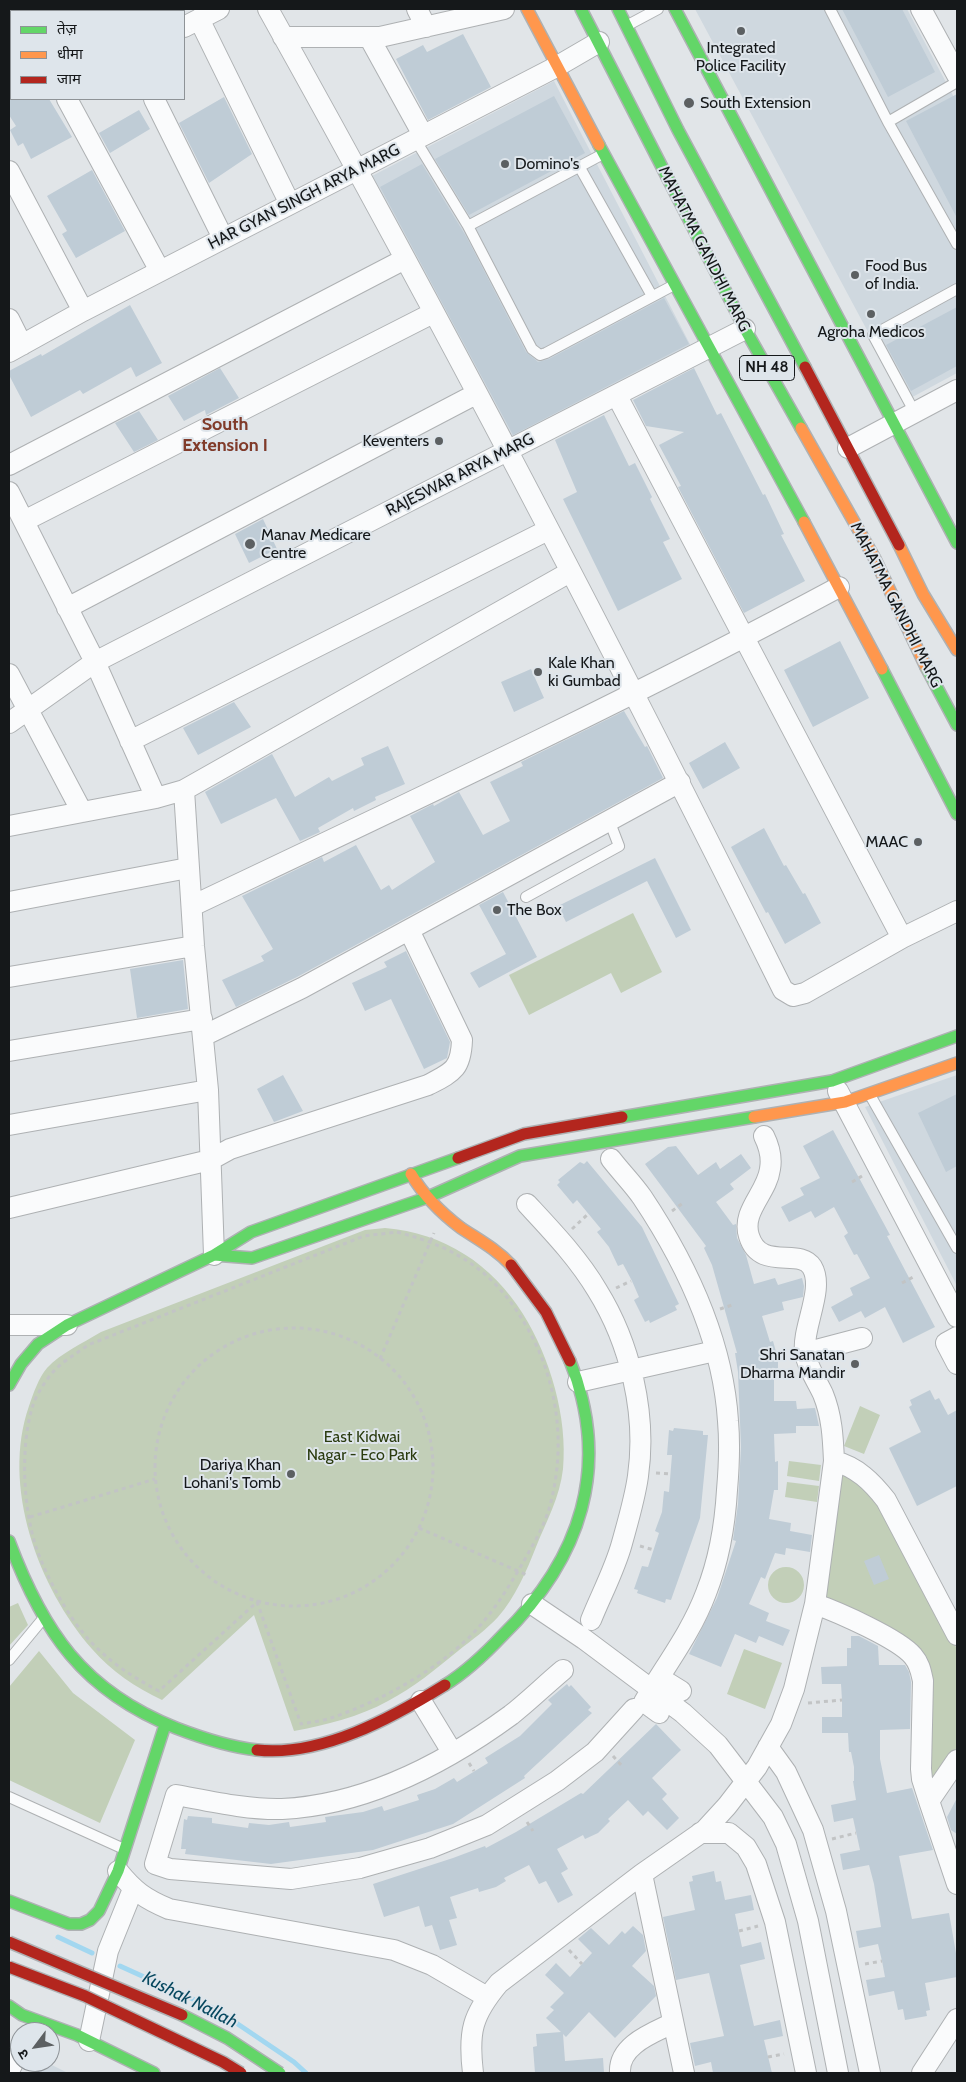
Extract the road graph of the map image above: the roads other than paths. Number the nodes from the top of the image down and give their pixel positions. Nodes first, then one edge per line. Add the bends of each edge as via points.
1 (220, 9) edge
2 (268, 9) edge
3 (417, 9) edge
4 (504, 9) edge
5 (527, 9) edge
6 (581, 9) edge
7 (618, 9) edge
8 (658, 9) edge
9 (675, 9) edge
10 (830, 9) edge
11 (921, 9) edge
12 (191, 23) edge
13 (626, 26) junction
14 (426, 27) junction
15 (283, 37) junction
16 (369, 37) junction
17 (599, 42) junction
18 (556, 67) junction
19 (957, 75) edge
20 (957, 82) edge
21 (68, 100) edge
22 (155, 100) edge
23 (888, 122) junction
24 (419, 137) junction
25 (604, 154) junction
26 (579, 166) junction
27 (357, 169) junction
28 (9, 172) edge
29 (290, 204) junction
30 (468, 226) junction
31 (224, 238) junction
32 (957, 244) edge
33 (405, 260) junction
34 (160, 271) junction
35 (675, 284) junction
36 (957, 289) edge
37 (652, 296) junction
38 (83, 311) junction
39 (433, 313) junction
40 (9, 319) edge
41 (745, 329) junction
42 (15, 348) edge
43 (709, 348) junction
44 (957, 390) edge
45 (476, 394) junction
46 (616, 396) junction
47 (914, 413) junction
48 (893, 424) junction
49 (848, 448) junction
50 (507, 452) junction
51 (9, 465) edge
52 (9, 492) edge
53 (24, 521) junction
54 (548, 530) junction
55 (957, 543) edge
56 (570, 572) junction
57 (839, 587) junction
58 (67, 608) junction
59 (745, 638) junction
60 (957, 650) edge
61 (95, 662) junction
62 (9, 674) edge
63 (634, 694) junction
64 (27, 709) junction
65 (9, 723) edge
66 (957, 725) edge
67 (130, 741) junction
68 (680, 782) junction
69 (184, 790) junction
70 (156, 798) junction
71 (82, 812) junction
72 (957, 814) edge
73 (11, 819) edge
74 (608, 820) junction
75 (188, 868) junction
76 (526, 897) dead end
77 (9, 902) edge
78 (192, 906) junction
79 (957, 911) edge
80 (409, 930) junction
81 (902, 938) junction
82 (194, 946) junction
83 (9, 977) edge
84 (203, 1028) junction
85 (957, 1036) edge
86 (9, 1051) edge
87 (957, 1062) edge
88 (832, 1082) junction
89 (208, 1090) junction
90 (870, 1094) junction
91 (845, 1102) junction
92 (9, 1125) edge
93 (764, 1136) dead end
94 (611, 1159) dead end
95 (210, 1160) junction
96 (410, 1174) junction
97 (426, 1198) junction
98 (527, 1204) dead end
99 (9, 1208) edge
100 (957, 1248) edge
101 (214, 1254) junction
102 (957, 1318) edge
103 (9, 1325) edge
104 (67, 1325) junction
105 (957, 1337) edge
106 (862, 1338) dead end
107 (715, 1351) junction
108 (805, 1352) junction
109 (957, 1364) edge
110 (631, 1370) junction
111 (578, 1382) junction
112 (9, 1385) edge
113 (834, 1461) junction
114 (9, 1542) edge
115 (532, 1604) junction
116 (815, 1604) junction
117 (43, 1619) junction
118 (591, 1620) dead end
119 (957, 1636) edge
120 (9, 1660) edge
121 (563, 1670) dead end
122 (656, 1684) junction
123 (681, 1691) dead end
124 (421, 1701) junction
125 (634, 1709) dead end
126 (659, 1714) dead end
127 (165, 1725) junction
128 (768, 1747) junction
129 (452, 1752) junction
130 (957, 1760) edge
131 (746, 1780) junction
132 (9, 1797) edge
133 (929, 1801) junction
134 (700, 1834) junction
135 (126, 1849) junction
136 (118, 1871) junction
137 (642, 1874) junction
138 (957, 1884) edge
139 (133, 1889) junction
140 (9, 1900) edge
141 (9, 1942) edge
142 (9, 1967) edge
143 (487, 1998) junction
144 (9, 2006) edge
145 (957, 2019) edge
146 (22, 2021) edge
147 (673, 2023) junction
148 (89, 2041) junction
149 (154, 2073) edge
150 (241, 2073) edge
151 (280, 2073) edge
152 (473, 2073) edge
153 (620, 2073) edge
154 (684, 2073) edge
155 (806, 2073) edge
156 (838, 2073) edge
157 (870, 2073) edge
158 (922, 2073) edge

1 - 12 street
2 - 15 street
3 - 14 street
4 - 14 street
5 - 18 main road
6 - 17 main road, MAHATMA GANDHI MARG / NH 48
7 - 13 main road, MAHATMA GANDHI MARG / NH 48
8 - 13 lane
9 - 48 main road
10 - 23 lane
11 - 19 street
12 - 29 street
13 - 49 main road, MAHATMA GANDHI MARG / NH 48
14 - 16 street
15 - 16 street
15 - 27 street
16 - 24 street
17 - 18 street, HAR GYAN SINGH ARYA MARG
17 - 41 main road, MAHATMA GANDHI MARG / NH 48
18 - 24 street, HAR GYAN SINGH ARYA MARG
18 - 25 main road
20 - 23 lane
21 - 34 street
22 - 31 street
23 - 32 lane
24 - 27 street, HAR GYAN SINGH ARYA MARG
24 - 30 lane
25 - 26 lane
25 - 35 main road
26 - 30 lane
26 - 37 lane
27 - 29 street, HAR GYAN SINGH ARYA MARG
27 - 33 street
28 - 38 street
29 - 31 street, HAR GYAN SINGH ARYA MARG
30 - 37 lane via 532,349 540,355
31 - 34 street, HAR GYAN SINGH ARYA MARG
33 - 39 street
33 - 51 street
34 - 38 street, HAR GYAN SINGH ARYA MARG
35 - 37 lane
35 - 43 main road
36 - 47 lane via 873,335
38 - 42 street, HAR GYAN SINGH ARYA MARG
39 - 45 street
39 - 53 street
40 - 42 street
41 - 43 street, RAJESWAR ARYA MARG
41 - 66 main road, MAHATMA GANDHI MARG / NH 48 via 875,559
43 - 46 street, RAJESWAR ARYA MARG
43 - 57 main road
44 - 47 street
45 - 50 street
45 - 58 street
46 - 50 street, RAJESWAR ARYA MARG
46 - 59 street
47 - 48 street
48 - 49 street
48 - 55 main road
49 - 60 main road, MAHATMA GANDHI MARG / NH 48 via 923,594
50 - 54 street
50 - 61 street, RAJESWAR ARYA MARG
52 - 53 street
53 - 58 street
54 - 56 street
54 - 67 street
56 - 63 street
56 - 69 street
57 - 59 street
57 - 72 main road
58 - 61 street
59 - 63 street
59 - 81 street
61 - 64 street, RAJESWAR ARYA MARG
61 - 67 street
62 - 64 street
63 - 68 street
63 - 78 street
64 - 65 street, RAJESWAR ARYA MARG
64 - 71 street
67 - 70 street
68 - 74 street
68 - 81 street via 783,990 793,996 804,993
69 - 70 street
69 - 75 street
70 - 71 street
71 - 73 street
74 - 76 lane via 619,846
74 - 80 street
75 - 77 street
75 - 78 street
78 - 82 street
79 - 81 street
80 - 84 street via 302,988
80 - 95 street via 462,1040 461,1058 449,1074 428,1085 230,1149
82 - 83 street
82 - 84 street
84 - 86 street
84 - 89 street
85 - 88 main road
87 - 90 main road
88 - 91 street
88 - 96 main road via 524,1134
89 - 92 street
89 - 95 street
90 - 91 main road
90 - 100 lane
91 - 97 main road via 520,1156
91 - 102 street
93 - 108 street via 769,1146 770,1170 750,1212 749,1236 765,1255 802,1259 811,1264 817,1283
94 - 107 street via 641,1196 672,1245
95 - 99 street
95 - 101 street
96 - 97 main road
96 - 101 main road via 251,1232
97 - 101 main road via 252,1258
97 - 111 main road via 458,1226 493,1248 522,1278 566,1350
98 - 110 street via 578,1262 597,1290
101 - 104 main road
103 - 104 street
104 - 112 main road via 38,1344 20,1364
105 - 109 street via 946,1343
106 - 108 street
107 - 110 street
107 - 122 street via 728,1421 729,1468 722,1534 706,1594 688,1632
108 - 113 street via 830,1414
110 - 111 street
110 - 118 street via 640,1430 638,1476 622,1543
111 - 115 main road via 589,1428 589,1470 582,1510 565,1552
113 - 116 street
113 - 119 street via 857,1471 875,1485 886,1500
114 - 117 main road via 24,1584
115 - 122 street
115 - 124 main road via 474,1663
116 - 128 street via 794,1689
116 - 133 street via 839,1612 904,1647 920,1667 923,1681 921,1769
117 - 120 lane
117 - 127 main road via 70,1658 93,1680 116,1698
121 - 129 street via 511,1714
122 - 123 street
122 - 126 street via 644,1702
122 - 131 street via 718,1745
124 - 127 main road via 376,1725 341,1737 306,1747 274,1751 234,1746
124 - 129 street
125 - 129 street via 595,1752 557,1782 487,1825 430,1848 360,1868 291,1879 170,1869 155,1864 176,1795 223,1804 281,1809 342,1800 403,1780
127 - 135 main road
128 - 131 street
128 - 157 street via 794,1786 814,1830 836,1911
130 - 133 street
131 - 134 street
131 - 156 street via 773,1817 786,1844 808,1921
132 - 135 lane
133 - 138 street
134 - 137 street
134 - 155 street via 729,1833 746,1847 756,1864 776,1922
135 - 136 main road
136 - 139 street
136 - 140 main road via 99,1911 81,1924 70,1924
137 - 143 street via 498,1983
137 - 147 street
139 - 143 street via 169,1909 394,1950 432,1965
139 - 148 street via 108,1951
141 - 151 main road, bridge via 176,2012 227,2038
142 - 150 main road, bridge via 85,1996
143 - 152 street via 475,2018 470,2048
144 - 146 main road
145 - 158 street
146 - 148 main road via 65,2030
147 - 153 street via 640,2040 626,2053
147 - 154 street
148 - 149 main road

